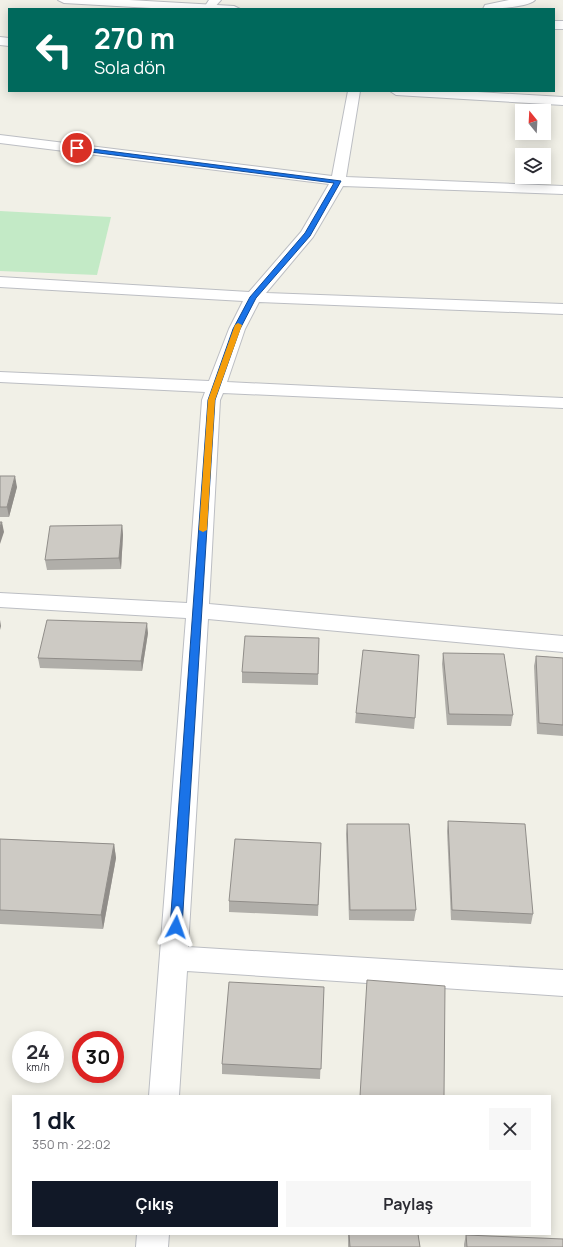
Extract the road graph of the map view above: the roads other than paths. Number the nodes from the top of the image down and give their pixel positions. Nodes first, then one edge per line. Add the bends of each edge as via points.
1 (64, 0) edge
2 (529, 0) edge
3 (212, 4) edge
4 (490, 5) edge
5 (230, 8) edge
6 (354, 92) edge
7 (413, 92) edge
8 (563, 101) edge
9 (0, 139) edge
10 (338, 181) junction
11 (563, 190) edge
12 (0, 282) edge
13 (253, 297) junction
14 (563, 309) edge
15 (0, 377) edge
16 (216, 388) junction
17 (563, 403) edge
18 (0, 600) edge
19 (198, 611) junction
20 (563, 644) edge
21 (174, 958) junction
22 (563, 983) edge
23 (164, 1095) edge
24 (153, 1235) edge
25 (152, 1247) edge

1 - 3 street
2 - 4 street
3 - 5 street
6 - 10 street
7 - 8 street
9 - 10 street
10 - 11 street
10 - 13 street via 308,234
12 - 13 street
13 - 14 street
13 - 16 street via 237,329
15 - 16 street
16 - 17 street
16 - 19 street via 211,400
18 - 19 street
19 - 20 street
19 - 21 street
21 - 22 street
21 - 23 street
24 - 25 street

